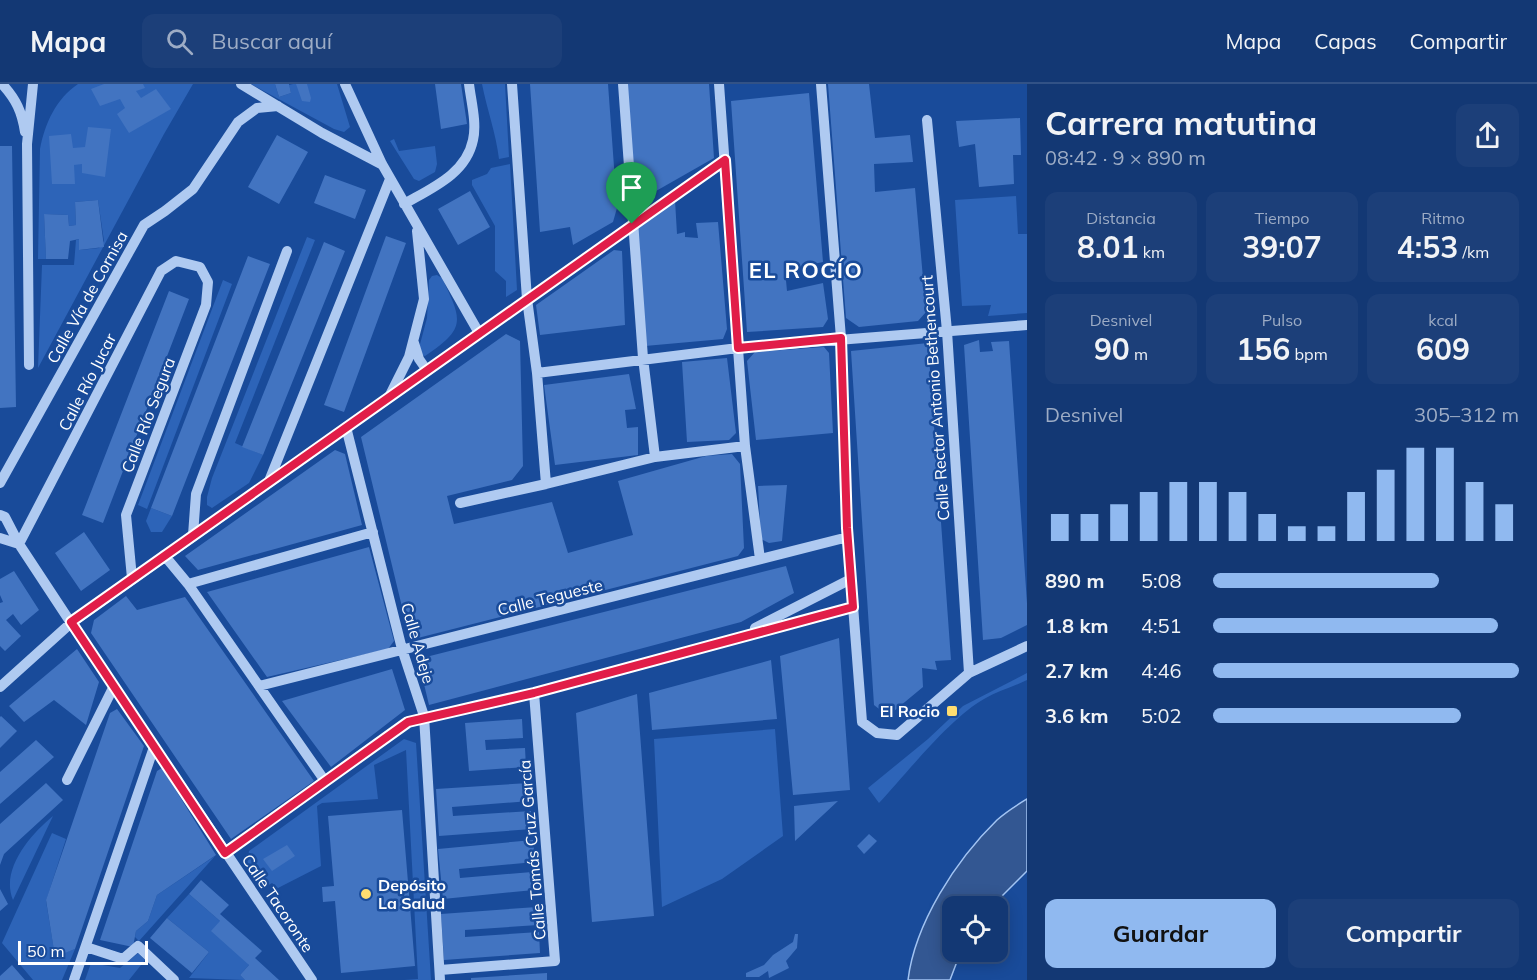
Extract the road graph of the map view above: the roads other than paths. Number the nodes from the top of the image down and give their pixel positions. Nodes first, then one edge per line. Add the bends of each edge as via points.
1 (2, 84) edge
2 (33, 84) edge
3 (240, 84) edge
4 (345, 84) edge
5 (469, 84) edge
6 (512, 84) edge
7 (623, 84) edge
8 (719, 84) edge
9 (820, 84) edge
10 (278, 106) junction
11 (927, 120) dead end
12 (27, 144) junction
13 (725, 160) junction
14 (382, 164) junction
15 (390, 178) junction
16 (404, 204) junction
17 (632, 224) junction
18 (416, 225) junction
19 (288, 251) dead end
20 (200, 267) joint
21 (441, 268) junction
22 (423, 275) junction
23 (527, 298) junction
24 (1027, 325) edge
25 (947, 331) junction
26 (479, 333) junction
27 (841, 338) junction
28 (414, 343) junction
29 (738, 348) junction
30 (643, 358) junction
31 (28, 365) dead end
32 (426, 369) junction
33 (537, 373) junction
34 (388, 398) junction
35 (346, 427) junction
36 (745, 446) junction
37 (655, 457) junction
38 (269, 481) junction
39 (0, 483) edge
40 (546, 484) junction
41 (460, 503) dead end
42 (0, 514) edge
43 (373, 532) junction
44 (193, 535) junction
45 (848, 537) junction
46 (0, 538) edge
47 (20, 544) junction
48 (165, 555) junction
49 (760, 559) junction
50 (132, 578) junction
51 (851, 579) junction
52 (188, 584) junction
53 (853, 607) junction
54 (71, 622) junction
55 (736, 638) junction
56 (1027, 646) edge
57 (402, 649) junction
58 (969, 674) junction
59 (114, 686) junction
60 (259, 686) junction
61 (0, 687) edge
62 (534, 693) junction
63 (424, 716) junction
64 (154, 747) junction
65 (67, 780) dead end
66 (325, 782) junction
67 (225, 853) junction
68 (86, 947) junction
69 (440, 975) edge
70 (74, 980) edge
71 (174, 980) edge
72 (312, 980) edge

1 - 12 street via 22,114
2 - 12 street
3 - 10 street
4 - 14 street
5 - 16 street via 474,138 467,156 452,176
6 - 23 street
7 - 17 street
8 - 13 street
9 - 27 street
10 - 14 street
10 - 39 street, Calle Vía de Cornisa via 257,108 238,122 193,189 144,225
11 - 25 street, Calle Rector Antonio Bethencourt
12 - 31 street
13 - 17 street
13 - 29 street
14 - 15 street
15 - 16 street
15 - 38 street
16 - 18 street
17 - 23 street
17 - 30 street
18 - 21 street
18 - 22 street
19 - 44 street via 196,494
20 - 47 street, Calle Río Jucar via 176,261 161,271
20 - 50 street, Calle Río Segura via 208,282 206,305 126,515
21 - 22 street via 432,268
21 - 26 street
22 - 28 street via 424,299
23 - 26 street
23 - 33 street
24 - 25 street
25 - 27 street
25 - 58 street, Calle Rector Antonio Bethencourt
26 - 32 street
27 - 29 street
27 - 45 street
28 - 32 street
28 - 34 street
29 - 30 street
29 - 36 street
30 - 33 street
30 - 37 street
32 - 34 street
33 - 40 street
34 - 35 street
35 - 38 street
35 - 43 street, Calle Adeje
36 - 37 street
36 - 49 street
37 - 40 street
38 - 44 street
40 - 41 street
42 - 47 street, Calle Tacoronte
43 - 52 street
43 - 57 street, Calle Adeje
44 - 48 street
45 - 49 street, Calle Tegueste
45 - 51 street
46 - 47 street
47 - 54 street, Calle Tacoronte
48 - 50 street
48 - 52 street
49 - 57 street, Calle Tegueste
50 - 54 street
51 - 53 street
51 - 55 street
52 - 60 street
53 - 55 street
53 - 58 street via 862,722 877,733 897,735
54 - 59 street, Calle Tacoronte
54 - 61 street
55 - 62 street
56 - 58 street
57 - 60 street, Calle Tegueste
57 - 63 street, Calle Adeje
59 - 64 street, Calle Tacoronte
59 - 65 street
60 - 66 street
62 - 63 street
62 - 69 street, Calle Tomás Cruz García via 555,961
63 - 66 street via 408,722
63 - 69 street, Calle Adeje
64 - 67 street, Calle Tacoronte
64 - 68 street
66 - 67 street
67 - 72 street, Calle Tacoronte
68 - 70 street
68 - 71 street via 123,959 138,946

